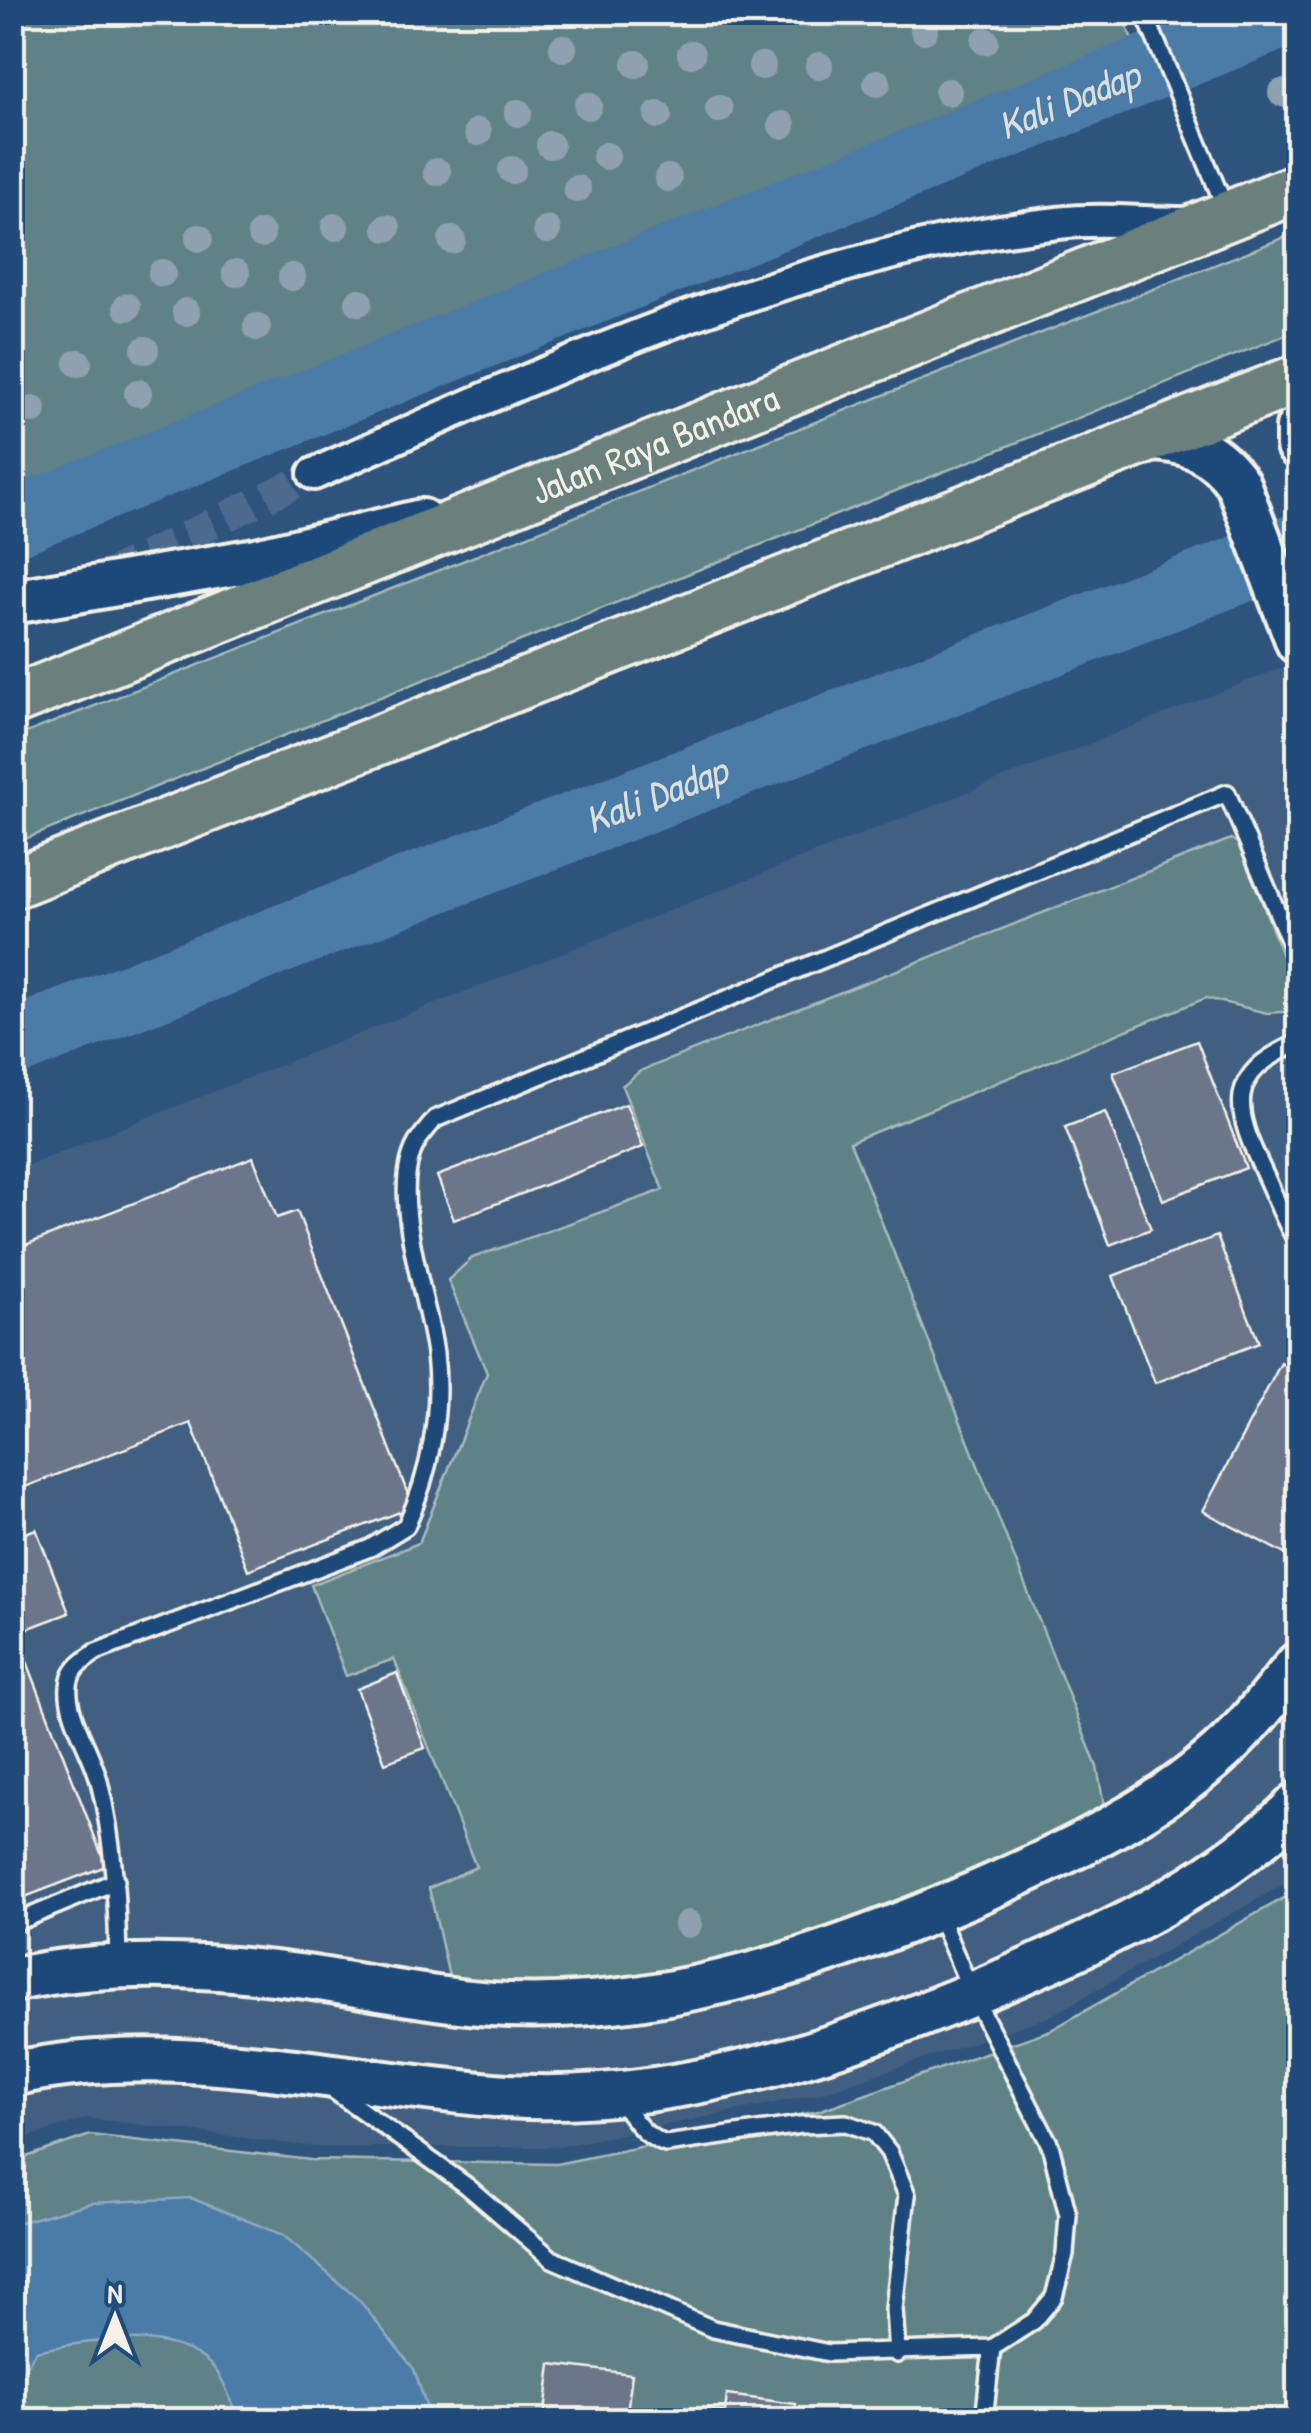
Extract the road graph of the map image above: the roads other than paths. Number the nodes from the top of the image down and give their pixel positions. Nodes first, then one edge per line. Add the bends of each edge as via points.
1 (1144, 12) edge
2 (1298, 188) edge
3 (1221, 219) junction
4 (1298, 379) edge
5 (1298, 428) edge
6 (1143, 439) junction
7 (1298, 446) edge
8 (314, 474) tunnel mouth
9 (525, 498) junction
10 (125, 582) junction
11 (12, 586) edge
12 (12, 602) edge
13 (1298, 642) edge
14 (12, 701) edge
15 (12, 884) edge
16 (1298, 961) edge
17 (1298, 1043) edge
18 (1298, 1244) edge
19 (1298, 1664) edge
20 (1298, 1804) edge
21 (116, 1882) junction
22 (936, 1910) junction
23 (12, 1924) edge
24 (118, 1968) junction
25 (12, 1980) edge
26 (973, 1995) junction
27 (304, 2070) junction
28 (12, 2074) edge
29 (612, 2093) junction
30 (992, 2348) junction
31 (897, 2354) junction
32 (984, 2420) edge

1 - 3 lane
2 - 3 main road, Jalan Raya Bandara
3 - 8 street via 1060,222 804,276 514,386
3 - 9 main road, Jalan Raya Bandara
4 - 6 main road
5 - 7 street
6 - 13 street via 1166,438 1209,452 1238,484
6 - 15 main road
9 - 10 street via 256,560
9 - 14 main road, Jalan Raya Bandara
10 - 11 street
10 - 12 street
16 - 21 lane via 1227,793 435,1119 416,1144 407,1175 409,1220 436,1358 437,1406 417,1503 406,1526 370,1548 137,1634 79,1664 68,1691 98,1776
17 - 18 lane via 1249,1072 1240,1095 1244,1130
19 - 22 street via 1228,1745 1144,1806 1050,1861
20 - 26 street via 1243,1851 1145,1913
21 - 23 lane
21 - 24 lane
22 - 24 street via 784,1968 600,2002 511,2005 200,1966
22 - 26 lane
24 - 25 street
26 - 29 street via 815,2054
26 - 30 lane via 1050,2145 1068,2214 1054,2297 1034,2320
27 - 28 street via 201,2058
27 - 29 street via 512,2096
27 - 31 lane via 466,2186 552,2260 712,2329 829,2353
29 - 31 lane via 652,2140 666,2144 800,2125 846,2124 874,2134 907,2194 894,2309
30 - 31 lane
30 - 32 lane

